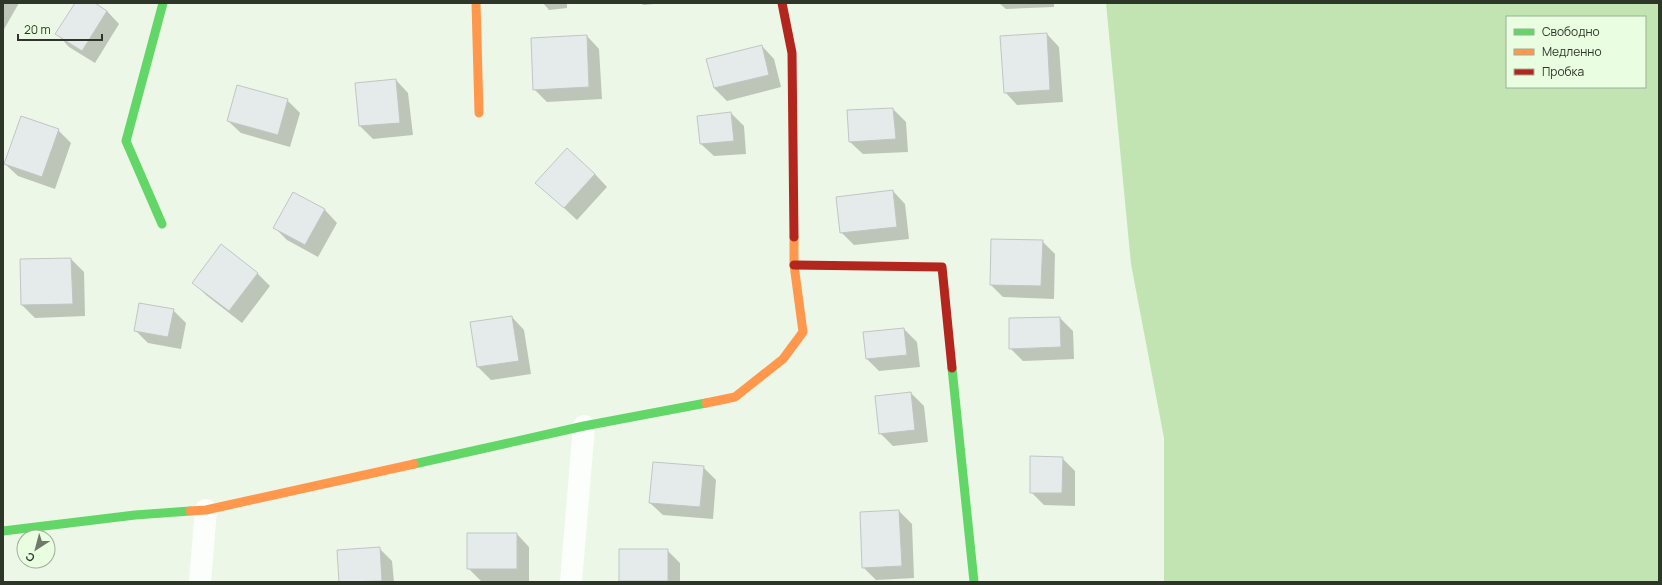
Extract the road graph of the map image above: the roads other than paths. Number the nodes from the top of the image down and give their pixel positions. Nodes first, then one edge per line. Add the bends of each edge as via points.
1 (163, 3) edge
2 (476, 3) edge
3 (782, 3) edge
4 (479, 113) dead end
5 (162, 224) dead end
6 (794, 265) junction
7 (584, 426) junction
8 (206, 510) junction
9 (3, 531) edge
10 (200, 582) edge
11 (571, 582) edge
12 (974, 582) edge

1 - 5 street via 126,141
2 - 4 street
3 - 6 street via 792,53
6 - 7 street via 803,332 783,359 735,397
6 - 12 street via 942,267
7 - 8 street
7 - 11 street
8 - 9 street via 135,515
8 - 10 street

